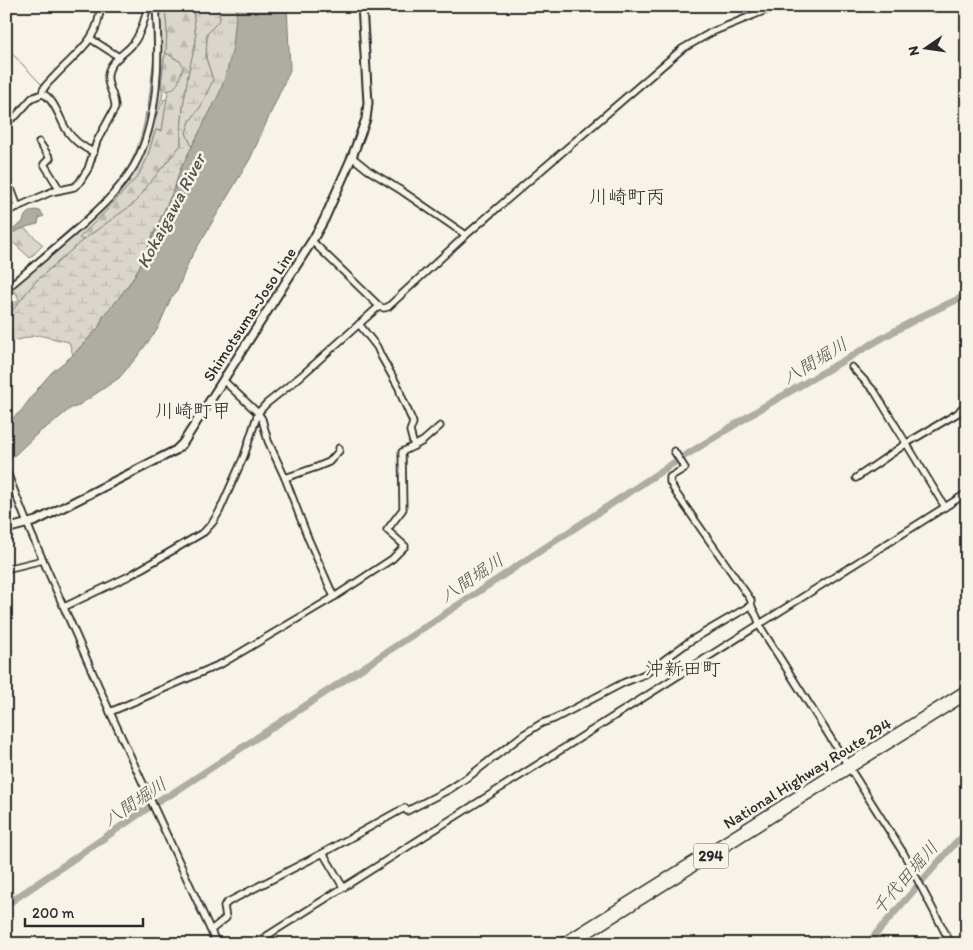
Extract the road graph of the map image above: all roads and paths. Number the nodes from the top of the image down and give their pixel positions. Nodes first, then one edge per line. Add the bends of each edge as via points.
1 (100, 6) edge
2 (362, 6) edge
3 (776, 6) edge
4 (150, 8) edge
5 (91, 39) junction
6 (119, 56) junction
7 (42, 94) junction
8 (6, 122) edge
9 (39, 142) dead end
10 (94, 152) junction
11 (352, 157) junction
12 (60, 190) junction
13 (12, 191) dead end
14 (18, 207) junction
15 (6, 212) edge
16 (466, 235) junction
17 (312, 241) junction
18 (6, 289) edge
19 (380, 307) junction
20 (359, 324) junction
21 (852, 366) dead end
22 (223, 380) junction
23 (967, 407) edge
24 (258, 413) junction
25 (440, 426) dead end
26 (907, 443) junction
27 (414, 446) junction
28 (339, 448) dead end
29 (674, 451) dead end
30 (7, 471) edge
31 (285, 478) junction
32 (856, 478) dead end
33 (967, 493) edge
34 (945, 507) junction
35 (27, 524) junction
36 (6, 529) edge
37 (43, 560) junction
38 (6, 569) edge
39 (334, 597) junction
40 (64, 606) junction
41 (750, 606) junction
42 (759, 625) junction
43 (967, 689) edge
44 (967, 695) edge
45 (110, 712) junction
46 (849, 766) junction
47 (323, 853) junction
48 (343, 887) junction
49 (210, 930) junction
50 (217, 944) edge
51 (254, 944) edge
52 (561, 944) edge
53 (571, 944) edge
54 (951, 944) edge

1 - 5 street via 100,19
2 - 11 main road, Shimotsuma-Joso Line via 368,103 366,119
3 - 16 street via 712,32 682,49
4 - 6 street via 135,42
4 - 18 street via 158,53 154,94 149,128 134,166 93,214
5 - 6 street
5 - 7 street via 66,63
6 - 10 street via 110,69 108,80 115,108
7 - 8 street via 32,98
7 - 10 street via 53,104 67,131 83,147
9 - 12 street via 50,158 44,164
10 - 12 street via 80,183
11 - 16 street
11 - 17 main road, Shimotsuma-Joso Line
12 - 14 street
13 - 14 street
14 - 15 street
16 - 19 street via 388,307
17 - 19 street
17 - 22 main road, Shimotsuma-Joso Line
19 - 20 street
20 - 24 street
20 - 27 street via 377,347 399,388 413,423 410,431
21 - 26 street via 875,392
22 - 24 street
22 - 35 main road, Shimotsuma-Joso Line via 176,450
23 - 26 street
24 - 31 street
24 - 40 street via 244,456 219,512 204,532 129,576
25 - 27 street
26 - 32 street
26 - 34 street
27 - 39 street via 402,452 403,508 386,530 405,546 392,559
28 - 31 street via 329,462
29 - 41 street via 685,468 670,477 670,482 751,600
30 - 35 street
31 - 39 street
33 - 34 street
34 - 42 street
35 - 36 main road, Shimotsuma-Joso Line
35 - 37 street
37 - 38 street
37 - 40 street
39 - 45 street via 223,663
40 - 45 street
41 - 42 street via 759,619
41 - 47 street via 690,641 645,674 542,723 450,789 407,811 405,808 397,812
42 - 46 street
42 - 48 street
43 - 46 highway, National Highway Route 294 / 294
44 - 46 highway, National Highway Route 294 / 294
45 - 49 street
46 - 52 highway, National Highway Route 294 / 294
46 - 53 highway, National Highway Route 294 / 294
46 - 54 street via 904,854
47 - 48 street
47 - 49 street via 228,902 224,906 226,918
48 - 51 street
49 - 50 street

